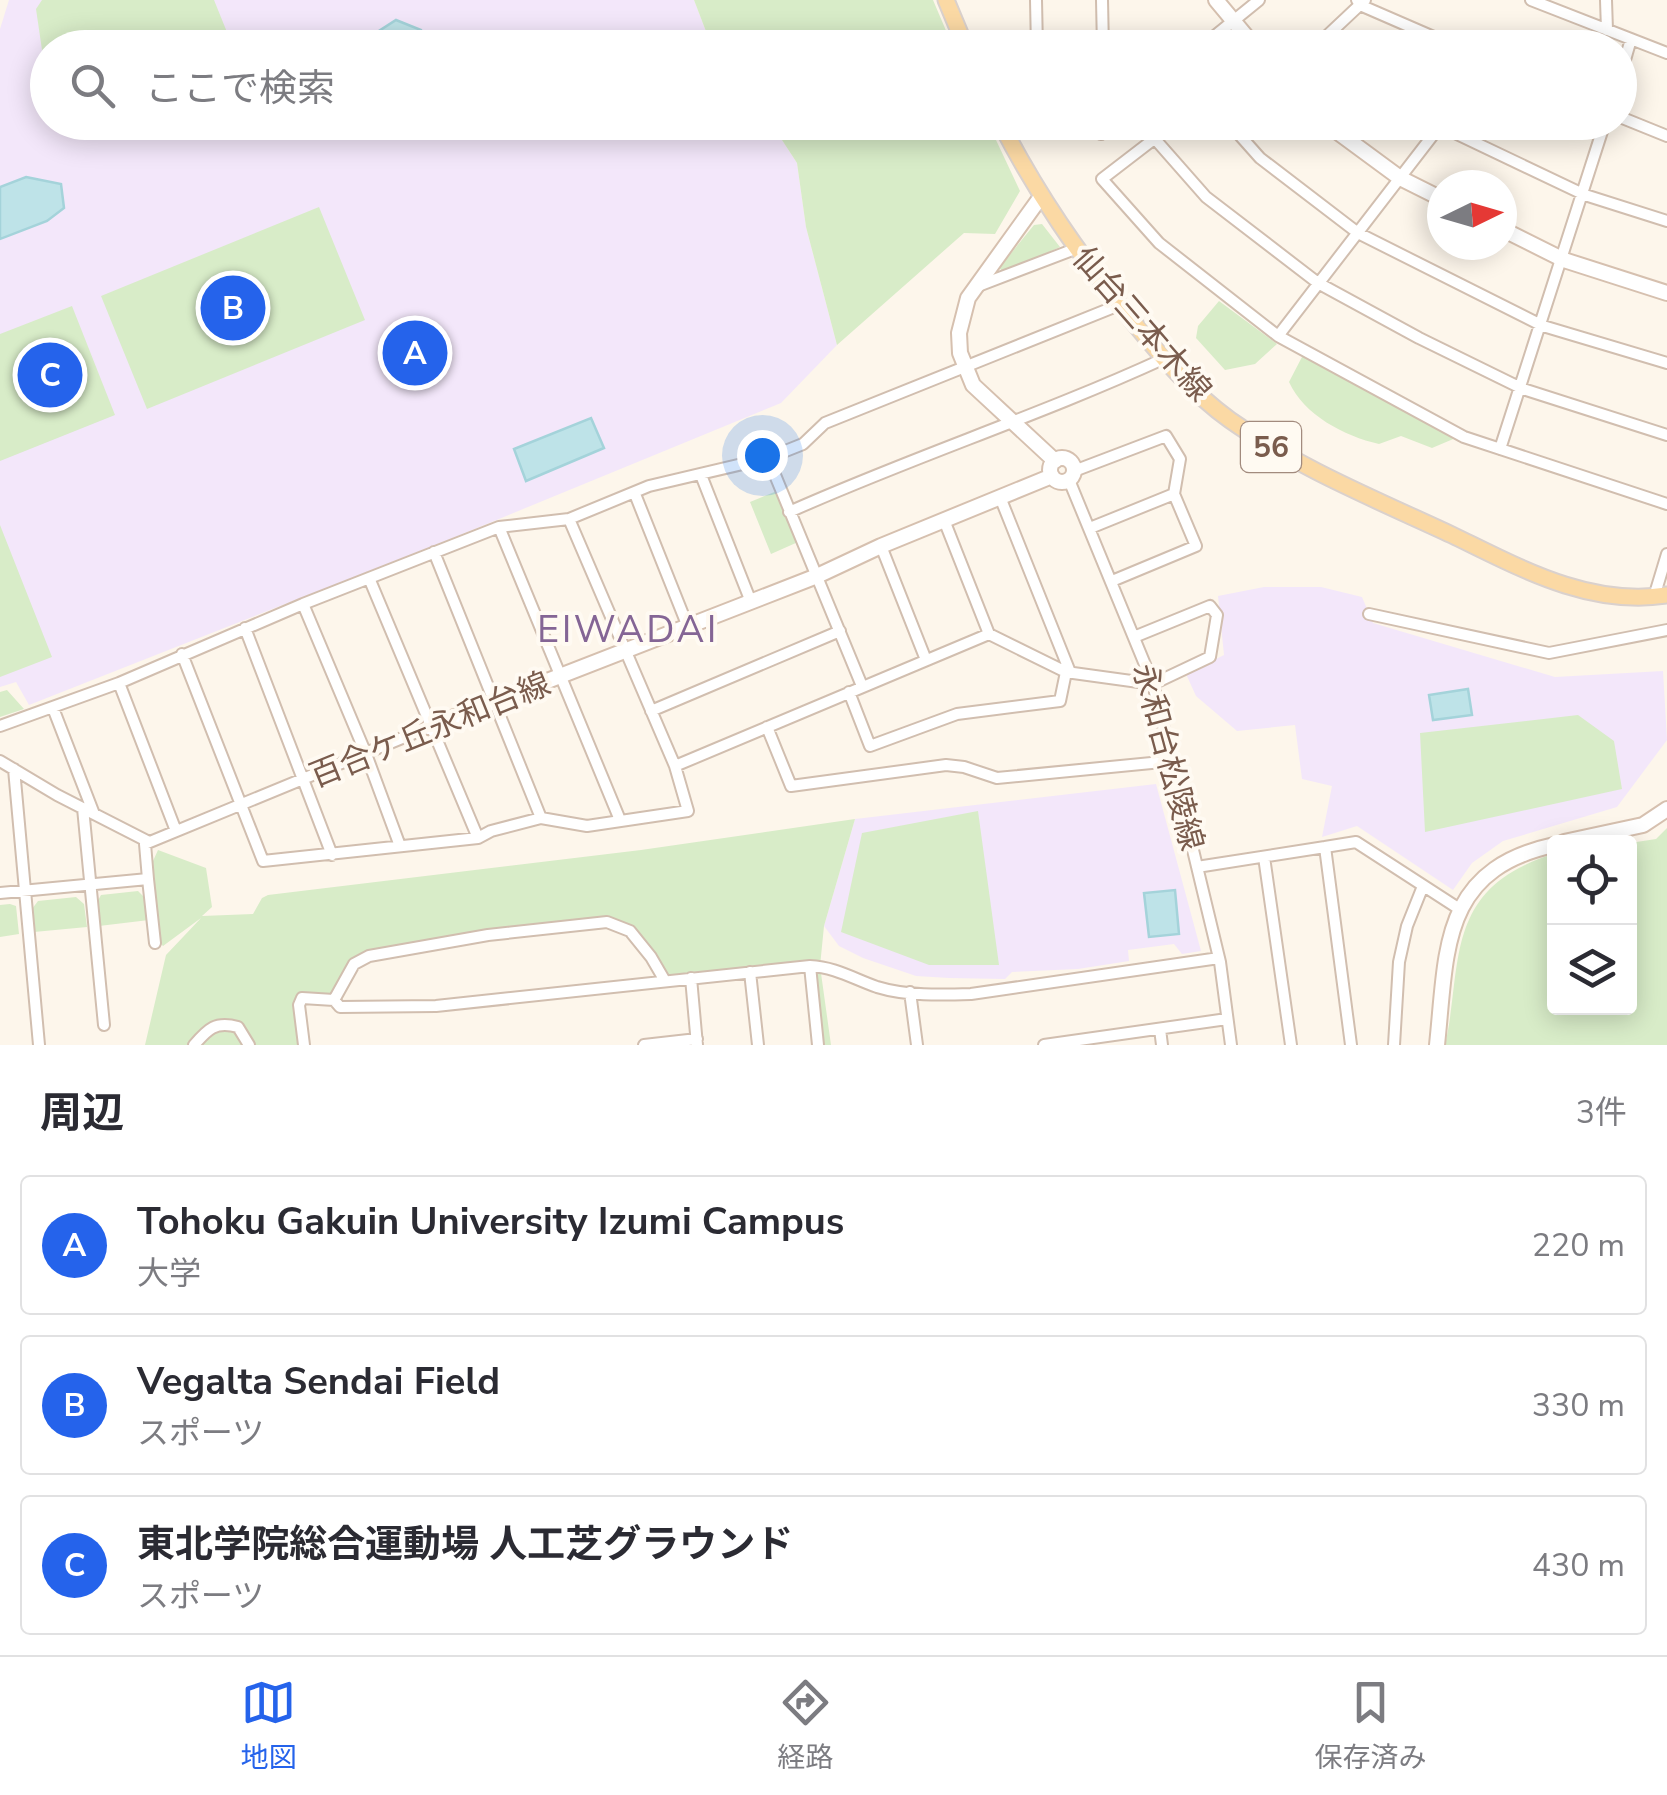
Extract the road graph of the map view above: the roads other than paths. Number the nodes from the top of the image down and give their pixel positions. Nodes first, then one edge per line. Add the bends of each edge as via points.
1 (946, 0) edge
2 (1036, 0) edge
3 (1102, 0) edge
4 (1216, 0) edge
5 (1259, 0) edge
6 (1531, 0) edge
7 (1606, 0) edge
8 (1360, 2) edge
9 (1232, 20) junction
10 (958, 30) edge
11 (1037, 30) edge
12 (1103, 30) edge
13 (1221, 30) edge
14 (1241, 30) edge
15 (1334, 30) edge
16 (1420, 30) edge
17 (1607, 30) joint
18 (1637, 41) edge
19 (1667, 53) edge
20 (1637, 124) edge
21 (1667, 136) edge
22 (1009, 140) edge
23 (1153, 140) edge
24 (1155, 140) edge
25 (1244, 140) edge
26 (1348, 140) edge
27 (1428, 140) edge
28 (1472, 140) edge
29 (1599, 140) edge
30 (1400, 178) junction
31 (1427, 192) edge
32 (1582, 194) junction
33 (1040, 198) junction
34 (1667, 221) edge
35 (1358, 232) junction
36 (1517, 237) edge
37 (1075, 248) junction
38 (1561, 259) junction
39 (1318, 283) junction
40 (976, 287) junction
41 (1667, 293) edge
42 (1119, 304) junction
43 (1540, 324) junction
44 (1278, 336) junction
45 (1164, 359) junction
46 (1667, 363) edge
47 (965, 368) junction
48 (1520, 387) junction
49 (1012, 424) junction
50 (1667, 436) edge
51 (1500, 449) junction
52 (768, 458) junction
53 (1053, 469) junction
54 (700, 475) junction
55 (1072, 476) junction
56 (634, 494) junction
57 (1174, 494) junction
58 (1000, 497) junction
59 (1667, 504) edge
60 (789, 512) junction
61 (569, 519) junction
62 (944, 520) junction
63 (499, 528) junction
64 (1090, 528) junction
65 (881, 546) junction
66 (434, 552) junction
67 (1667, 554) edge
68 (817, 576) junction
69 (369, 578) junction
70 (1112, 581) junction
71 (1660, 596) edge
72 (751, 602) junction
73 (303, 604) junction
74 (1369, 614) dead end
75 (688, 627) junction
76 (246, 628) junction
77 (1667, 630) edge
78 (840, 631) junction
79 (990, 634) junction
80 (1134, 636) junction
81 (625, 653) junction
82 (182, 654) junction
83 (926, 660) junction
84 (1068, 672) junction
85 (560, 677) junction
86 (118, 683) junction
87 (1153, 684) junction
88 (862, 686) junction
89 (849, 692) junction
90 (493, 703) junction
91 (52, 708) junction
92 (650, 711) junction
93 (0, 726) edge
94 (767, 726) junction
95 (429, 727) junction
96 (366, 754) junction
97 (0, 760) edge
98 (1172, 762) junction
99 (675, 766) junction
100 (14, 769) junction
101 (304, 781) junction
102 (240, 804) junction
103 (1667, 809) edge
104 (88, 811) junction
105 (540, 818) junction
106 (620, 820) junction
107 (176, 831) junction
108 (1597, 835) edge
109 (478, 838) junction
110 (149, 842) junction
111 (400, 846) junction
112 (1547, 847) edge
113 (1324, 848) junction
114 (332, 855) junction
115 (1264, 856) junction
116 (1197, 867) junction
117 (148, 878) junction
118 (90, 884) junction
119 (1423, 886) junction
120 (24, 891) junction
121 (0, 893) edge
122 (1461, 910) junction
123 (155, 943) dead end
124 (1219, 958) junction
125 (810, 966) junction
126 (750, 972) junction
127 (691, 978) junction
128 (665, 981) junction
129 (910, 992) junction
130 (334, 1000) junction
131 (1228, 1019) junction
132 (104, 1025) dead end
133 (1160, 1029) junction
134 (1100, 1041) edge
135 (697, 1042) edge
136 (39, 1045) edge
137 (194, 1045) edge
138 (249, 1045) edge
139 (304, 1045) edge
140 (644, 1045) edge
141 (758, 1045) edge
142 (818, 1045) edge
143 (917, 1045) edge
144 (1044, 1045) edge
145 (1162, 1045) edge
146 (1231, 1045) edge
147 (1291, 1045) edge
148 (1351, 1045) edge
149 (1394, 1045) edge
150 (1437, 1045) edge

1 - 10 main road
2 - 11 street
3 - 12 street
4 - 9 street
5 - 9 street
6 - 17 street
7 - 17 street
8 - 15 street
8 - 16 street
9 - 13 street
9 - 14 street
18 - 19 street
20 - 21 street
22 - 33 main road, 仙台三本木線 / 56
23 - 44 street via 1102,179 1159,243
24 - 39 street via 1206,197
25 - 35 street
26 - 30 street
27 - 30 street
28 - 32 street
29 - 32 street
30 - 31 street
30 - 35 street
32 - 34 street
32 - 38 street
33 - 37 main road, 仙台三本木線 / 56
33 - 40 street
35 - 39 street
35 - 43 street
36 - 38 street
37 - 40 street
37 - 42 main road, 仙台三本木線 / 56
38 - 41 street
38 - 43 street
39 - 44 street
39 - 48 street
40 - 47 street via 958,333
42 - 45 main road, 仙台三本木線 / 56
42 - 47 street
43 - 46 street
43 - 48 street
44 - 51 street via 1402,406
45 - 49 street
45 - 71 main road, 仙台三本木線 / 56 via 1228,419 1278,451 1540,576 1595,594
47 - 49 street
47 - 52 street via 825,423 803,444
48 - 50 street
48 - 51 street
49 - 53 street
49 - 60 street
51 - 59 street
52 - 54 street
52 - 60 street
53 - 55 street via 1069,460
53 - 58 street, 百合ケ丘永和台線
54 - 56 street
54 - 72 street
55 - 57 street via 1166,436 1180,459
55 - 64 street, 永和台松陵線
56 - 61 street
56 - 75 street
57 - 64 street
57 - 70 street via 1196,546
58 - 62 street, 百合ケ丘永和台線
58 - 84 street
60 - 68 street
61 - 63 street
61 - 81 street
62 - 65 street, 百合ケ丘永和台線
62 - 79 street
63 - 66 street
63 - 85 street
64 - 70 street, 永和台松陵線
65 - 68 street, 百合ケ丘永和台線
65 - 83 street
66 - 69 street
66 - 90 street
67 - 71 street
68 - 72 street, 百合ケ丘永和台線
68 - 78 street
69 - 73 street
69 - 95 street
70 - 80 street, 永和台松陵線
72 - 75 street, 百合ケ丘永和台線
73 - 76 street
73 - 96 street
74 - 77 street via 1549,653
75 - 81 street, 百合ケ丘永和台線
76 - 82 street
76 - 101 street
78 - 88 street
78 - 92 street
79 - 83 street
79 - 84 street
80 - 87 street, 永和台松陵線
80 - 87 street via 1210,606 1217,615 1210,657
81 - 85 street, 百合ケ丘永和台線
81 - 92 street
82 - 86 street
82 - 102 street
83 - 88 street
84 - 87 street
84 - 89 street via 1060,702 957,714 870,746
85 - 90 street, 百合ケ丘永和台線
85 - 106 street
86 - 91 street
86 - 107 street
87 - 98 street, 永和台松陵線
88 - 89 street
89 - 94 street
90 - 95 street, 百合ケ丘永和台線
90 - 105 street
91 - 93 street
91 - 104 street
92 - 99 street
94 - 98 street via 792,786 946,765 997,778
94 - 99 street
95 - 96 street, 百合ケ丘永和台線
95 - 109 street
96 - 101 street, 百合ケ丘永和台線
96 - 111 street
97 - 100 street
98 - 116 street, 永和台松陵線
99 - 106 street via 688,811
100 - 104 street
100 - 120 street
101 - 102 street, 百合ケ丘永和台線
101 - 114 street
102 - 107 street, 百合ケ丘永和台線
102 - 114 street via 263,862
103 - 108 street via 1643,825
104 - 110 street
104 - 118 street
105 - 106 street via 586,826
105 - 109 street
107 - 110 street, 百合ケ丘永和台線
109 - 111 street
110 - 117 street
111 - 114 street
112 - 122 street via 1506,862 1476,885
113 - 115 street
113 - 119 street via 1356,842
113 - 148 street
115 - 116 street
115 - 147 street
116 - 124 street, 永和台松陵線
117 - 118 street
117 - 123 street
118 - 120 street
118 - 132 street
119 - 122 street
119 - 149 street via 1400,962
120 - 121 street
120 - 136 street
122 - 150 street via 1445,949
124 - 129 street via 971,994
124 - 131 street, 永和台松陵線
125 - 126 street
125 - 129 street
125 - 142 street
126 - 127 street
126 - 141 street
127 - 128 street
127 - 135 street
128 - 130 street via 436,1006 340,1007
128 - 130 street via 630,931 607,922 369,956 354,964
129 - 143 street
130 - 139 street via 302,998
131 - 133 street
131 - 146 street, 永和台松陵線
133 - 134 street
133 - 145 street
134 - 144 street
135 - 140 street
137 - 138 street via 218,1024 238,1027

